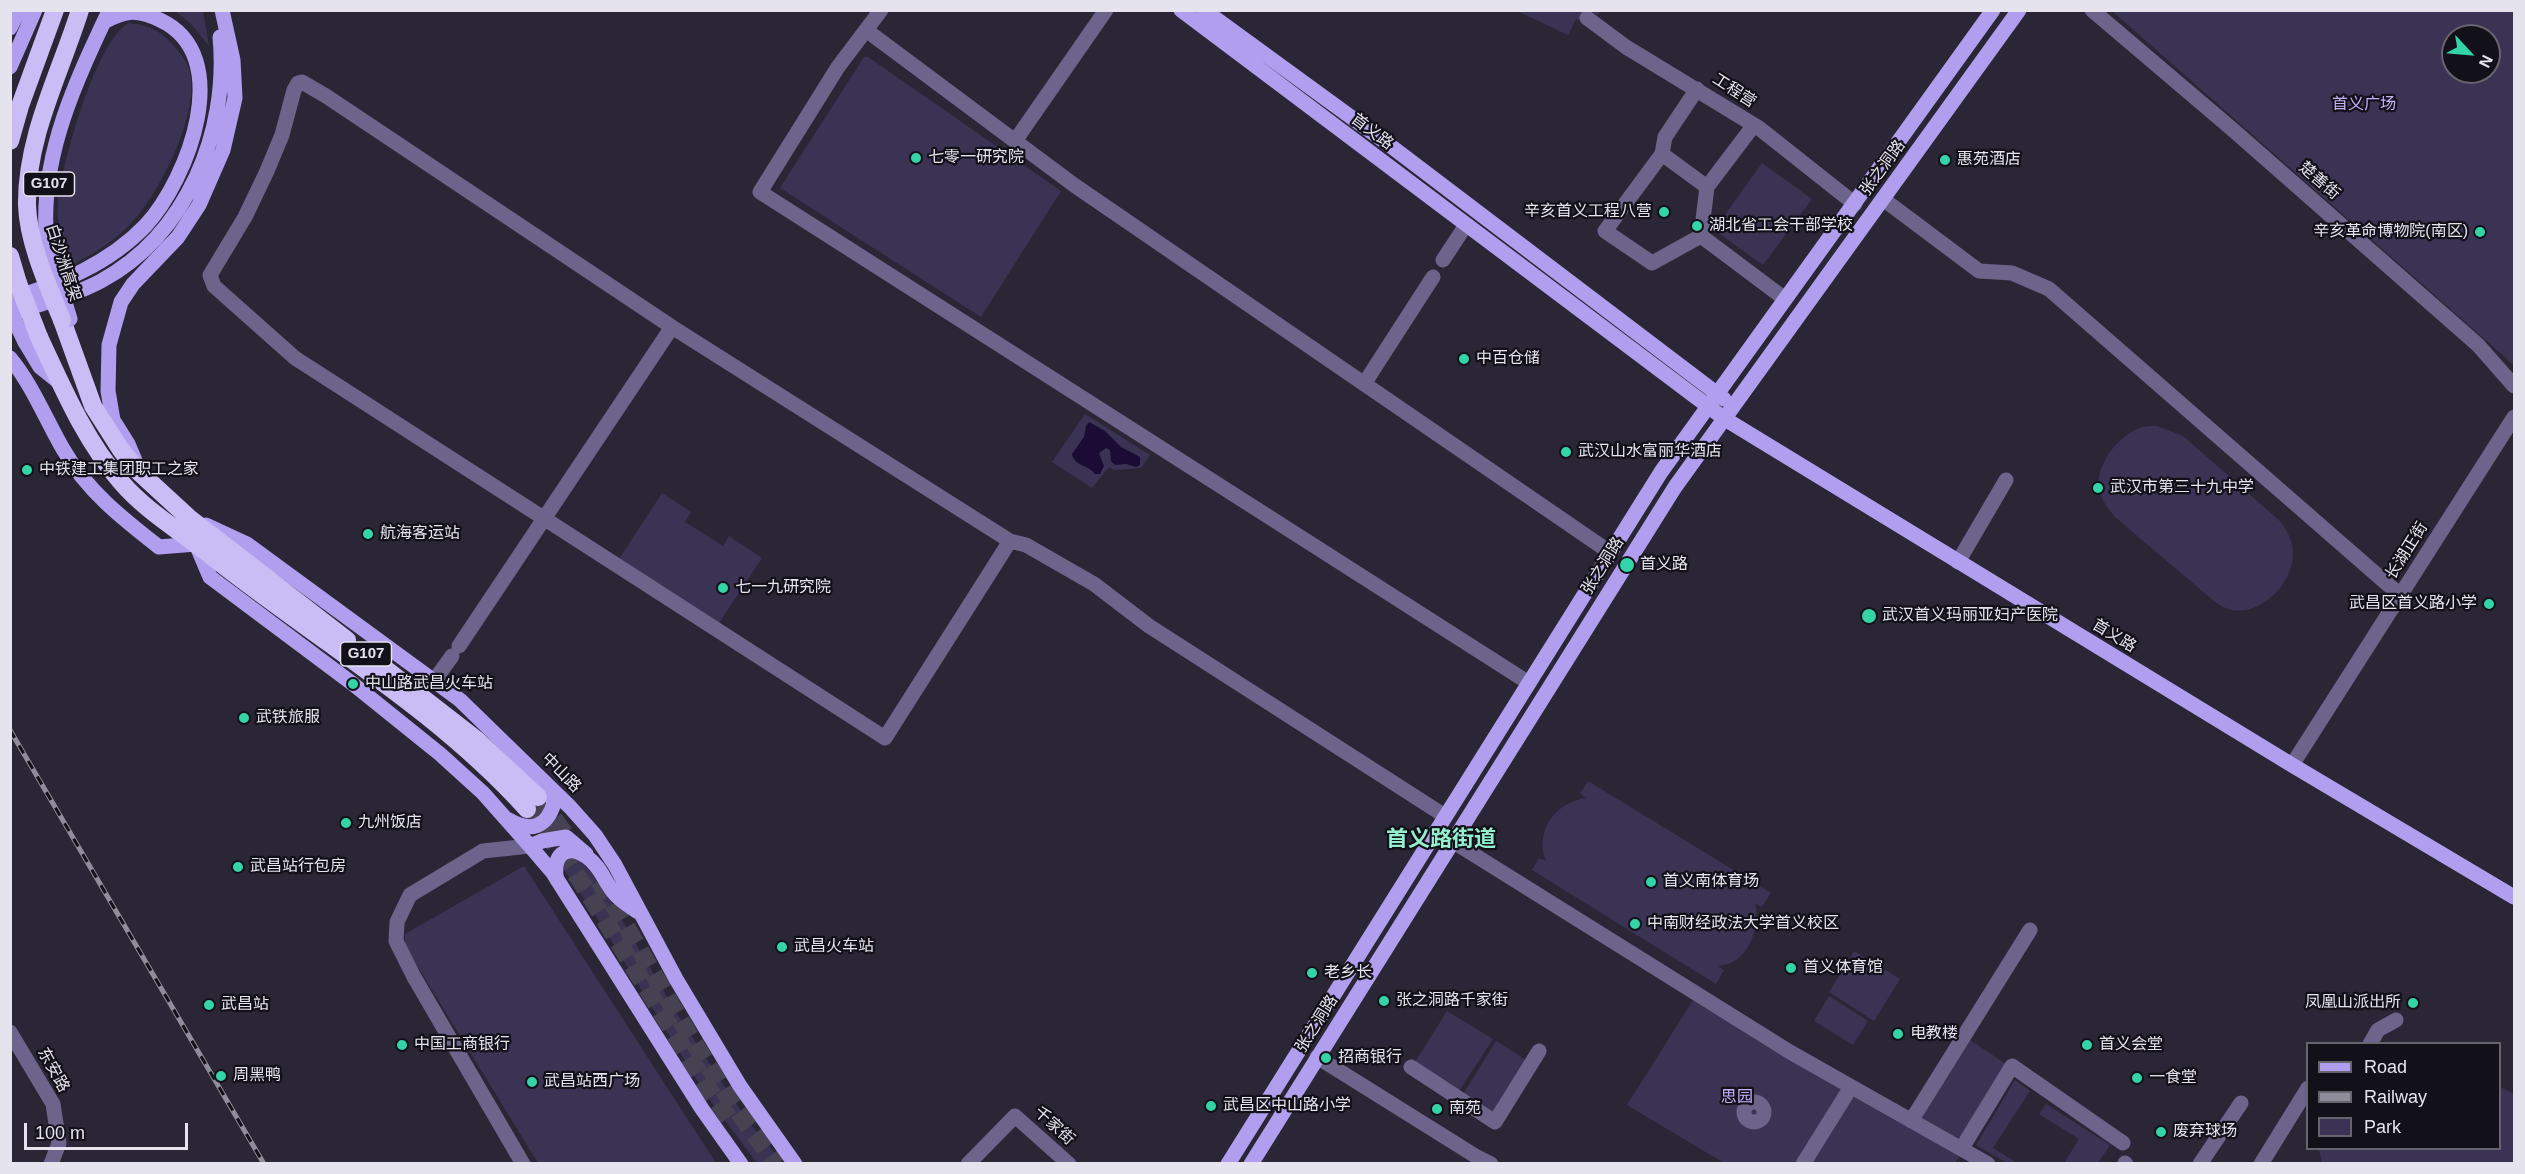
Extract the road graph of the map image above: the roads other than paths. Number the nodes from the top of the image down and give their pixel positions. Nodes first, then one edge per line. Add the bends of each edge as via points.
1 (19, 10) edge
2 (35, 10) edge
3 (55, 10) edge
4 (81, 10) edge
5 (221, 10) edge
6 (881, 10) edge
7 (1096, 10) edge
8 (1106, 10) edge
9 (1181, 10) edge
10 (1203, 10) edge
11 (1994, 10) edge
12 (2019, 10) edge
13 (2091, 10) edge
14 (107, 16) edge
15 (1587, 18) dead end
16 (10, 28) edge
17 (866, 30) junction
18 (10, 67) edge
19 (1697, 89) junction
20 (1754, 125) junction
21 (1012, 139) junction
22 (10, 141) edge
23 (1662, 154) junction
24 (1707, 187) junction
25 (1883, 199) junction
26 (1856, 204) junction
27 (1464, 223) junction
28 (1701, 236) junction
29 (10, 255) edge
30 (1441, 259) dead end
31 (1431, 275) dead end
32 (14, 291) edge
33 (1785, 299) junction
34 (10, 312) edge
35 (66, 320) junction
36 (672, 327) junction
37 (32, 340) junction
38 (10, 358) edge
39 (1363, 383) junction
40 (2514, 386) edge
41 (1712, 400) junction
42 (1729, 413) junction
43 (2514, 417) edge
44 (139, 472) junction
45 (2006, 480) dead end
46 (188, 517) junction
47 (544, 518) junction
48 (1010, 541) junction
49 (196, 544) junction
50 (1611, 553) junction
51 (1958, 562) junction
52 (2400, 595) junction
53 (434, 681) junction
54 (1529, 683) junction
55 (2292, 765) junction
56 (536, 796) junction
57 (1445, 816) junction
58 (504, 817) junction
59 (1436, 831) junction
60 (1452, 841) junction
61 (530, 846) junction
62 (594, 863) junction
63 (557, 880) junction
64 (2514, 897) edge
65 (642, 916) junction
66 (2030, 930) dead end
67 (2396, 1020) dead end
68 (10, 1032) edge
69 (2371, 1042) edge
70 (1539, 1051) dead end
71 (1317, 1058) junction
72 (1411, 1067) dead end
73 (1851, 1087) junction
74 (2306, 1090) edge
75 (2241, 1103) dead end
76 (1911, 1121) junction
77 (2123, 1143) dead end
78 (1962, 1148) junction
79 (1481, 1162) edge
80 (51, 1164) edge
81 (524, 1164) edge
82 (741, 1164) edge
83 (795, 1164) edge
84 (968, 1164) edge
85 (1069, 1164) edge
86 (1228, 1164) edge
87 (1251, 1164) edge
88 (1803, 1164) edge
89 (1988, 1164) edge
90 (2200, 1164) edge
91 (2261, 1164) edge

1 - 16 main road
2 - 18 main road
3 - 22 highway
4 - 35 highway, 白沙洲高架, bridge via 36,137 27,207 41,268
5 - 34 main road via 217,118 206,157 184,200 155,238 119,270 83,289
5 - 44 main road via 232,60 235,98 223,150 199,205 178,237 133,284 122,302 109,345 108,391 113,420
6 - 17 street
7 - 21 street
8 - 21 street
9 - 27 main road, 首义路
10 - 41 main road, 首义路 via 1392,147
11 - 26 main road, 张之洞路
12 - 25 main road, 张之洞路
13 - 40 street, 楚善街 via 2471,339
14 - 32 main road via 128,11 144,13 163,21 188,42 200,82 191,141 163,201 147,224 126,243 84,271 53,285
14 - 35 main road, G107, bridge via 68,104 53,153 46,231
15 - 19 street, 工程营 via 1626,47
17 - 21 street
17 - 54 street via 838,67 760,192
19 - 20 street, 工程营
19 - 23 street via 1665,137
20 - 24 street
20 - 26 street, 工程营
21 - 39 street
23 - 24 street
23 - 28 street via 1605,231 1652,263
24 - 28 street
25 - 42 main road, 张之洞路
25 - 52 street via 1978,271 2012,273 2049,289
26 - 33 main road, 张之洞路
27 - 30 street
27 - 41 main road, 首义路
28 - 33 street
29 - 32 highway
31 - 39 street
32 - 37 highway, bridge
33 - 41 main road, 张之洞路
34 - 37 main road, bridge
35 - 44 highway, 白沙洲高架 / G107 via 71,349 93,406
36 - 47 street
36 - 47 street via 326,96 306,83 298,83 267,171 211,272 214,286 289,354
36 - 48 street
37 - 49 highway, G107 via 116,477 148,508
38 - 49 main road via 35,394 63,450 93,490 159,547
39 - 50 street
41 - 42 main road, 首义路
41 - 50 main road, 张之洞路
42 - 51 main road, 首义路
42 - 60 main road, 张之洞路 via 1675,487
43 - 52 street, 长湖正街
44 - 46 highway, G107
45 - 51 street
46 - 53 main road, 中山路 via 247,544
46 - 56 highway, G107 via 477,740
47 - 48 street via 885,738
47 - 53 street
48 - 57 street via 1026,545 1094,584 1149,626
49 - 56 highway, G107 via 409,703 498,778
49 - 58 main road via 210,577 353,684 483,793
50 - 54 main road, 张之洞路
51 - 55 main road, 首义路
52 - 55 street, 长湖正街
53 - 56 main road, 中山路 via 460,700
54 - 57 main road, 张之洞路
55 - 64 main road, 首义路
56 - 58 main road via 554,803 546,821 525,826
56 - 65 main road, 中山路 via 595,835
57 - 59 main road, 张之洞路
58 - 61 main road
59 - 60 street
59 - 86 main road, 张之洞路
60 - 71 main road, 张之洞路
60 - 73 street via 1790,1053
61 - 62 main road via 566,837
61 - 63 main road
61 - 81 street via 483,851 410,895 397,922 396,941
62 - 63 main road via 577,852 560,854 555,861
62 - 65 main road via 615,894
63 - 82 main road
65 - 83 main road, 中山路 via 740,1086
66 - 76 street
67 - 69 street via 2378,1030
68 - 80 street, 东安路 via 53,1104 59,1143
70 - 72 street via 1495,1122
71 - 79 street
71 - 87 main road, 张之洞路
73 - 76 street
73 - 88 street
74 - 91 street
75 - 90 street
76 - 78 street
77 - 78 street via 2012,1066
78 - 89 street
84 - 85 street, 千家街 via 1015,1116

